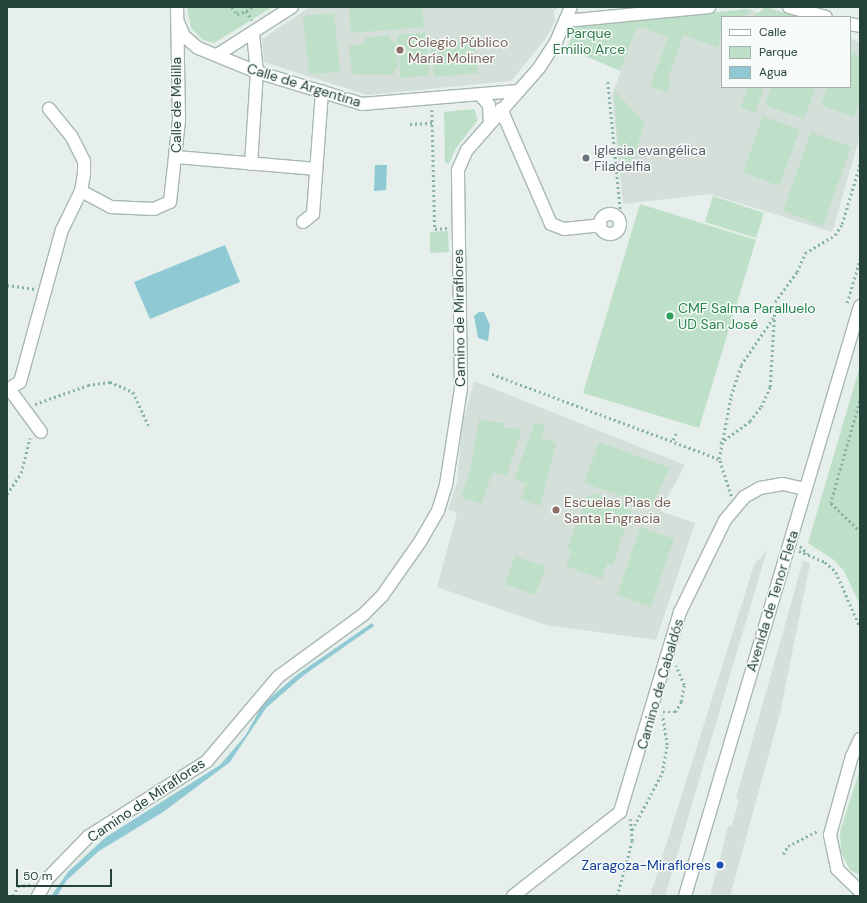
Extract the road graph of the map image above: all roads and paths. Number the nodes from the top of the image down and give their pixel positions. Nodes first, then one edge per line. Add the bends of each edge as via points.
1 (177, 7) edge
2 (232, 7) edge
3 (252, 7) edge
4 (292, 7) edge
5 (570, 7) edge
6 (708, 7) edge
7 (789, 7) edge
8 (246, 11) junction
9 (822, 16) edge
10 (566, 21) junction
11 (178, 22) junction
12 (254, 28) junction
13 (217, 55) junction
14 (257, 72) junction
15 (608, 82) dead end
16 (322, 91) junction
17 (518, 92) junction
18 (481, 96) junction
19 (432, 105) dead end
20 (49, 109) dead end
21 (502, 109) junction
22 (490, 122) junction
23 (432, 123) junction
24 (410, 124) dead end
25 (176, 157) junction
26 (251, 164) junction
27 (860, 164) edge
28 (316, 169) junction
29 (81, 191) junction
30 (621, 214) dead end
31 (303, 222) dead end
32 (600, 225) dead end
33 (458, 228) junction
34 (7, 285) edge
35 (43, 290) junction
36 (860, 306) edge
37 (773, 318) junction
38 (492, 374) dead end
39 (8, 390) edge
40 (860, 401) edge
41 (24, 409) junction
42 (34, 422) junction
43 (150, 426) dead end
44 (676, 431) dead end
45 (41, 432) dead end
46 (673, 440) junction
47 (720, 443) junction
48 (719, 459) junction
49 (805, 488) junction
50 (7, 494) edge
51 (735, 506) junction
52 (860, 530) edge
53 (799, 546) dead end
54 (797, 551) dead end
55 (808, 555) junction
56 (860, 627) edge
57 (667, 660) junction
58 (657, 709) junction
59 (860, 739) edge
60 (626, 801) junction
61 (825, 829) dead end
62 (632, 830) junction
63 (783, 854) dead end
64 (860, 891) edge
65 (39, 893) edge
66 (13, 896) edge
67 (513, 896) edge
68 (617, 896) edge
69 (685, 896) edge

1 - 11 street, Calle de Melilla
2 - 8 path via 237,14
3 - 8 path
4 - 12 street
5 - 10 street, Camino de Miraflores
6 - 10 street
7 - 9 street
8 - 12 path
10 - 17 street, Camino de Miraflores via 549,53
11 - 13 street, Calle de Argentina via 192,45
11 - 25 street, Calle de Melilla
12 - 13 street
12 - 14 street
13 - 14 street, Calle de Argentina
14 - 16 street, Calle de Argentina
14 - 26 street
15 - 30 path
16 - 18 street, Calle de Argentina via 371,105
16 - 28 street
17 - 18 street, Calle de Argentina
17 - 21 street, Camino de Miraflores
18 - 22 street via 489,105
19 - 23 path
20 - 29 street via 63,124 81,154 84,174
21 - 22 street, Camino de Miraflores
21 - 32 street via 552,224 564,229
22 - 33 street, Camino de Miraflores via 467,150 458,170
23 - 24 path
23 - 33 path via 435,228
25 - 26 street
25 - 29 street, Calle de Melilla via 171,197 164,207 106,207
26 - 28 street
27 - 37 path via 842,224 835,235 805,253 798,272 778,294
28 - 31 street via 313,214
29 - 35 street via 62,230
33 - 65 street, Camino de Miraflores via 461,388 446,485 438,511 420,542 382,596 364,614 278,677 207,761 100,828
34 - 35 path
35 - 39 street via 21,378
36 - 49 street, Avenida de Tenor Fleta
37 - 47 path via 741,365
37 - 47 path via 770,387 750,421
38 - 46 path
39 - 41 street
40 - 52 path via 831,503
41 - 42 street
41 - 43 path via 88,385 110,382 133,392
42 - 45 street
42 - 50 path via 26,459
44 - 46 path
46 - 48 path
47 - 48 path
48 - 51 path
49 - 51 street, Camino de Cabaldós via 783,484 767,486
49 - 69 street, Avenida de Tenor Fleta
51 - 57 street, Camino de Cabaldós via 716,534 686,596
53 - 55 path via 806,548
54 - 55 path
55 - 56 path via 836,572
57 - 58 street, Camino de Cabaldós
57 - 58 path via 674,664 682,677 683,695 675,712
58 - 60 street, Camino de Cabaldós
58 - 62 path via 666,733 665,760 658,784
59 - 64 street via 852,756 830,835 837,869
60 - 62 path
60 - 67 street, Camino de Cabaldós via 615,819
61 - 63 path via 788,846
62 - 68 path
65 - 66 path via 24,883

